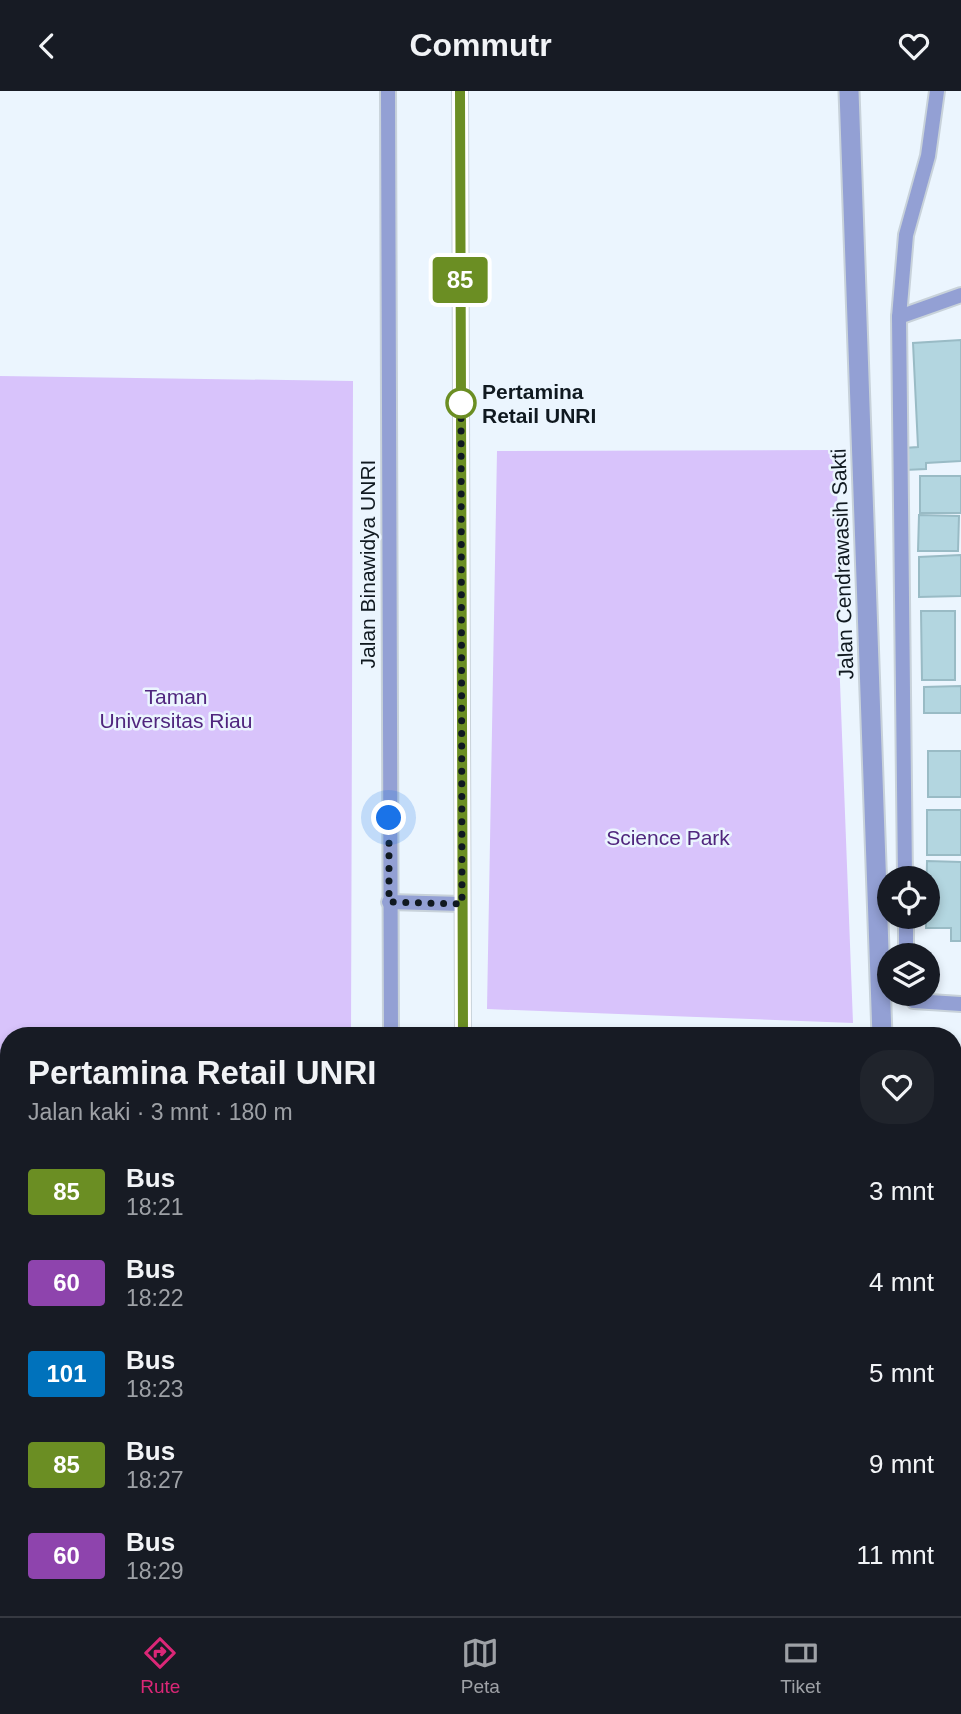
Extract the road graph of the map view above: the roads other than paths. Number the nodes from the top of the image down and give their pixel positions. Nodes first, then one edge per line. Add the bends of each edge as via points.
1 (387, 91) edge
2 (460, 91) edge
3 (849, 91) edge
4 (937, 91) edge
5 (961, 295) edge
6 (899, 317) junction
7 (905, 866) edge
8 (389, 902) junction
9 (462, 904) junction
10 (940, 1003) edge
11 (961, 1005) edge
12 (391, 1027) edge
13 (463, 1027) edge
14 (882, 1027) edge

1 - 8 lane, Jalan Binawidya UNRI
2 - 9 lane
3 - 14 street, Jalan Cendrawasih Sakti
4 - 6 lane via 928,156 906,235
5 - 6 lane
6 - 7 lane
8 - 9 lane
8 - 12 lane, Jalan Binawidya UNRI
9 - 13 lane
10 - 11 lane

